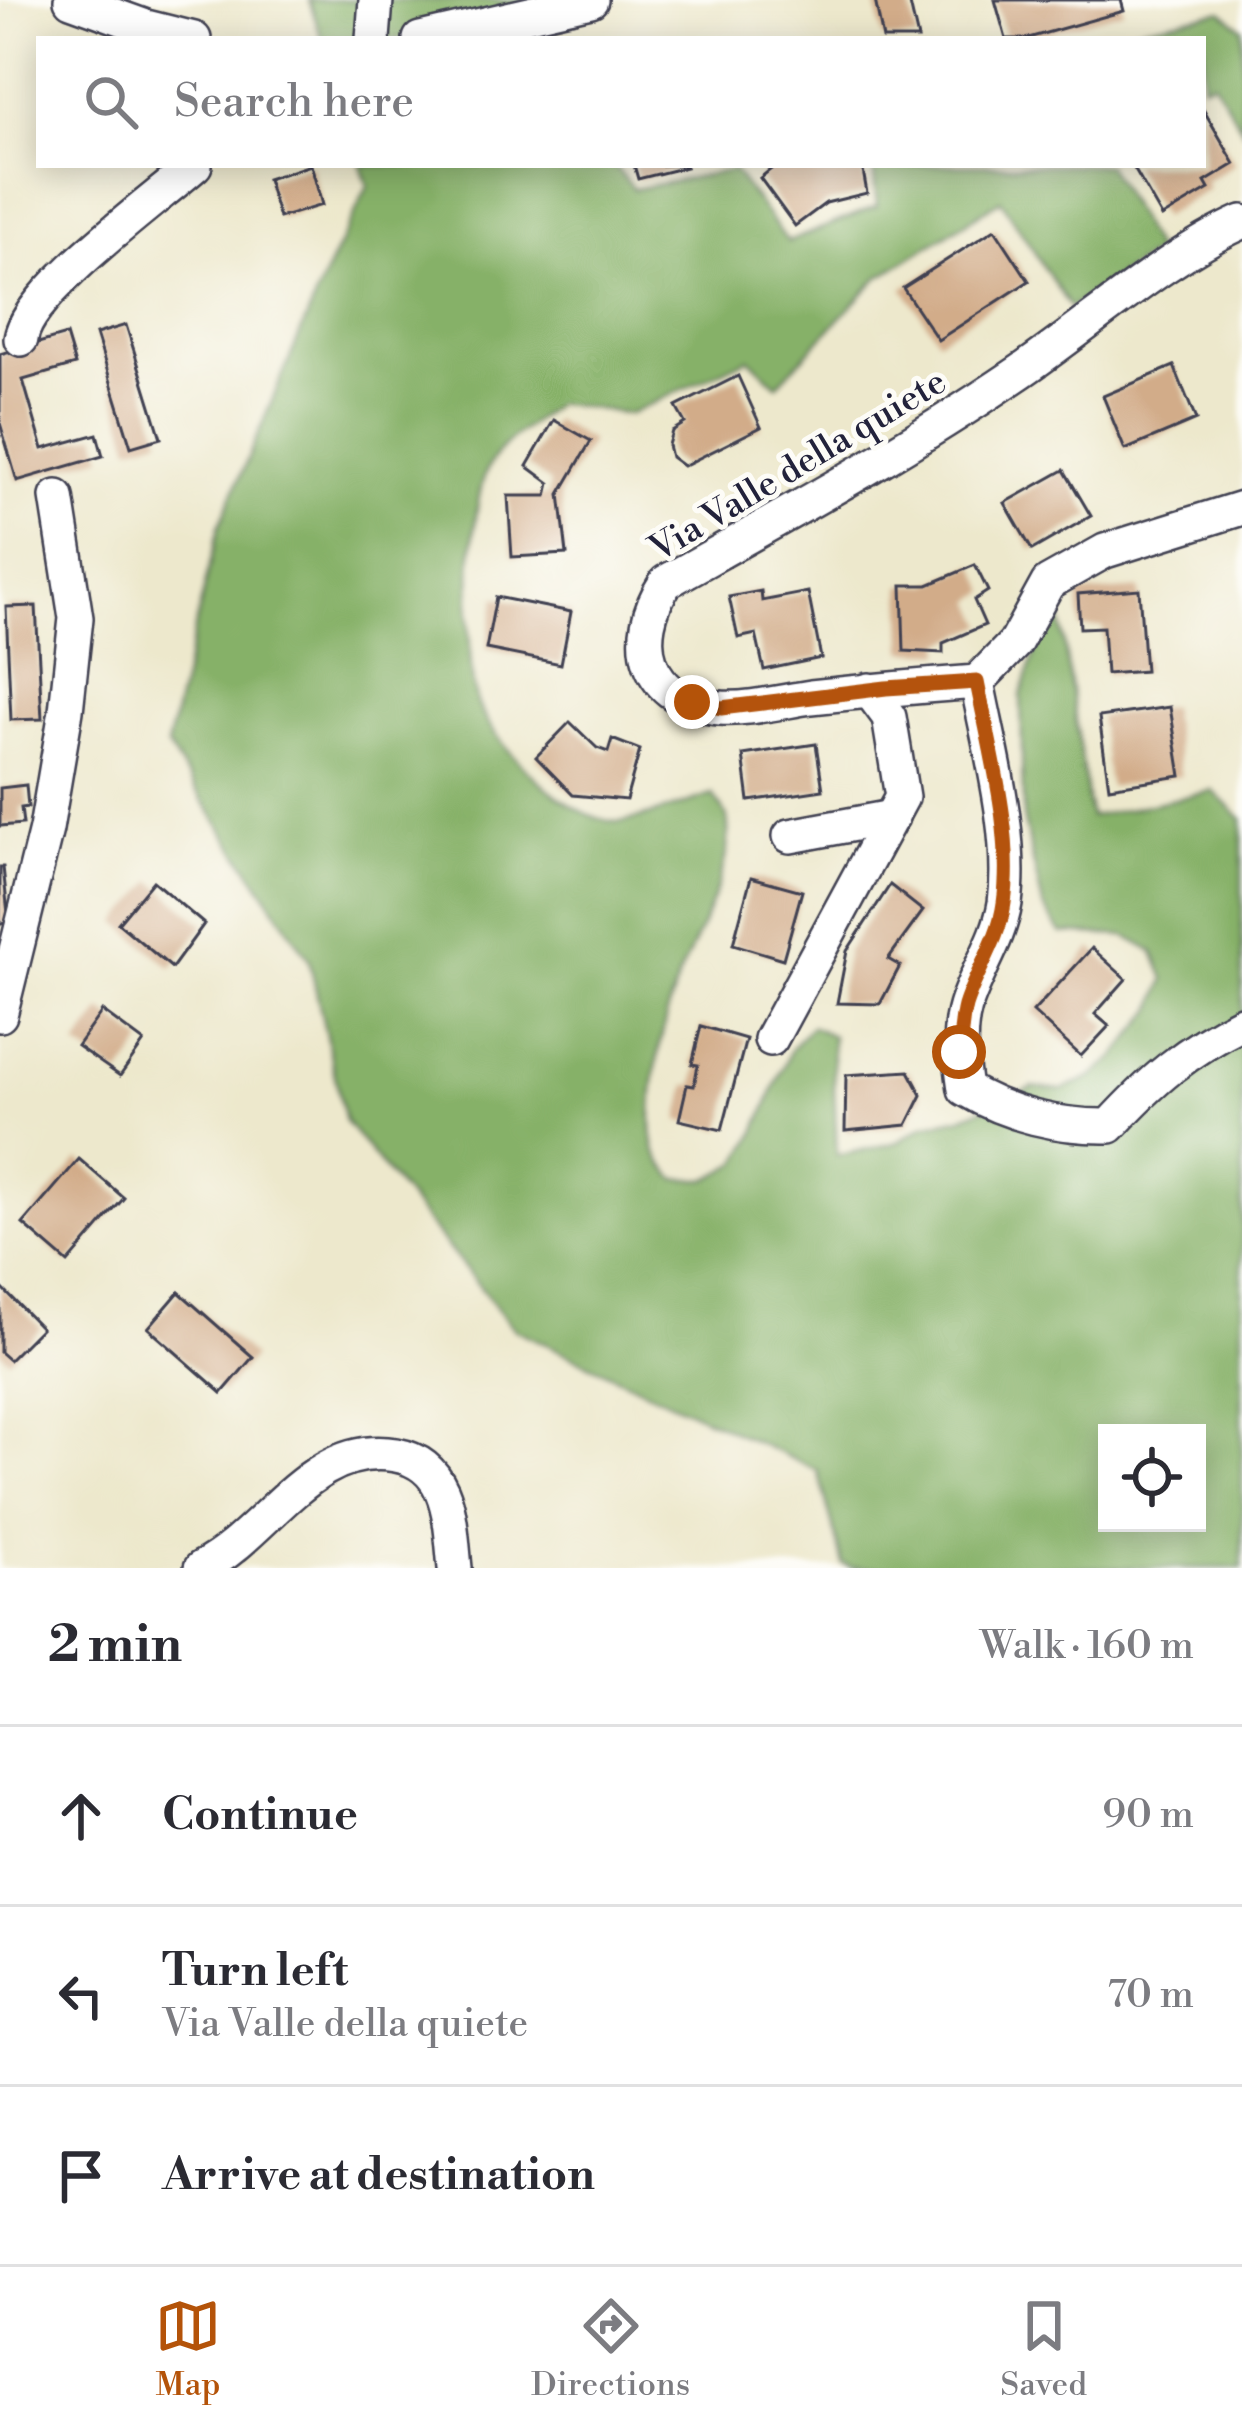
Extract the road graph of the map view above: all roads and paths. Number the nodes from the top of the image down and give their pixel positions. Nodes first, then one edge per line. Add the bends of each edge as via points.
1 (71, 0) edge
2 (376, 0) edge
3 (591, 0) edge
4 (182, 36) edge
5 (374, 36) edge
6 (433, 36) edge
7 (192, 168) edge
8 (1242, 222) edge
9 (21, 339) dead end
10 (57, 497) dead end
11 (1242, 508) edge
12 (977, 682) junction
13 (869, 691) junction
14 (892, 817) junction
15 (790, 836) dead end
16 (0, 1015) edge
17 (1242, 1023) edge
18 (771, 1039) dead end
19 (201, 1568) edge
20 (455, 1568) edge

1 - 4 street
2 - 5 street
3 - 6 street
7 - 9 street via 62,280 22,324
8 - 13 street, Via Valle della quiete via 892,455 666,582 649,608 647,658 664,687 692,702 721,708
10 - 16 street via 76,618 66,711
11 - 12 street via 1105,551 1048,583 1015,643
12 - 13 street, Via Valle della quiete
12 - 17 street via 1005,901 964,1008 965,1089 992,1106 1110,1126 1194,1047
13 - 14 street via 889,717 902,797
14 - 15 street
14 - 18 street
19 - 20 street via 240,1544 310,1477 378,1452 410,1458 436,1476

